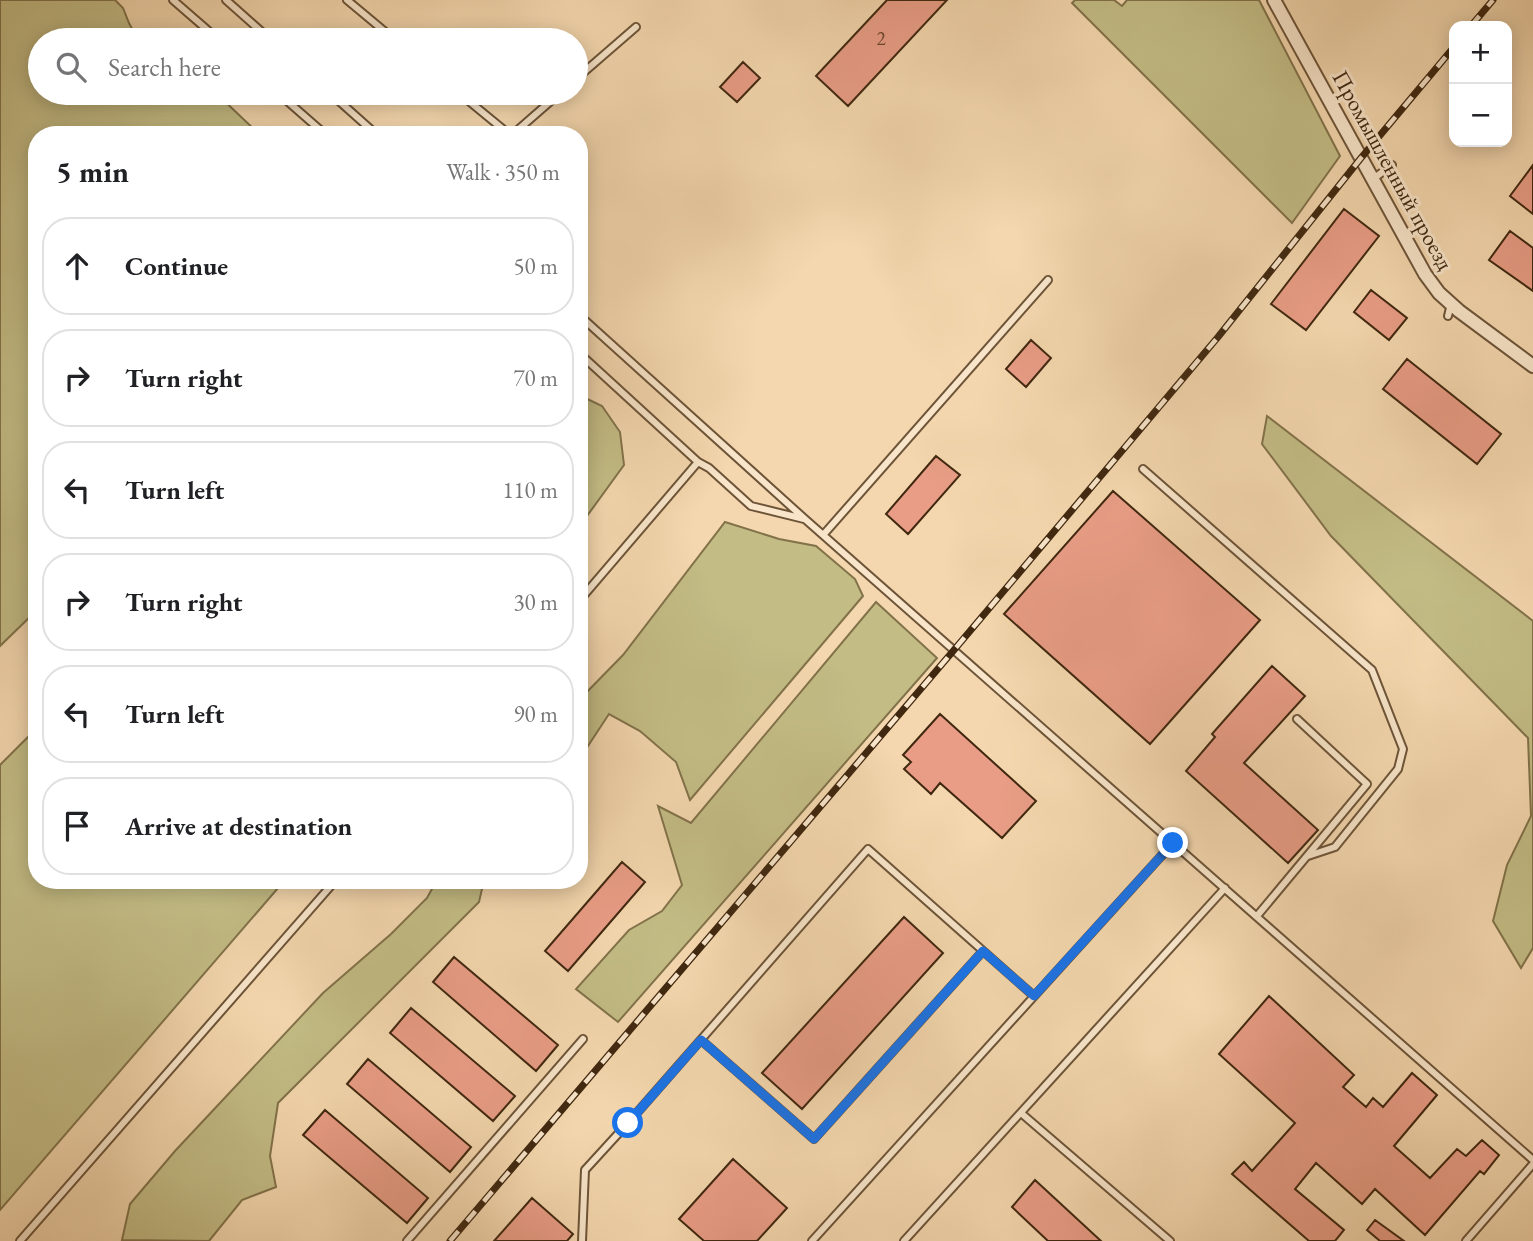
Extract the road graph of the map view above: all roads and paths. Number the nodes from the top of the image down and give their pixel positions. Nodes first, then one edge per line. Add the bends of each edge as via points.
1 (173, 0) edge
2 (226, 0) edge
3 (346, 0) edge
4 (1274, 0) edge
5 (636, 27) dead end
6 (205, 28) edge
7 (258, 28) edge
8 (380, 28) edge
9 (588, 69) edge
10 (292, 105) edge
11 (343, 105) edge
12 (474, 105) edge
13 (546, 105) edge
14 (316, 126) edge
15 (367, 126) edge
16 (500, 126) edge
17 (522, 126) edge
18 (1392, 165) dead end
19 (1373, 179) junction
20 (1048, 280) dead end
21 (588, 323) edge
22 (588, 361) edge
23 (1533, 366) edge
24 (698, 463) junction
25 (1143, 469) dead end
26 (806, 520) junction
27 (824, 534) junction
28 (588, 591) edge
29 (1297, 719) dead end
30 (1173, 843) junction
31 (1308, 856) junction
32 (1225, 888) junction
33 (328, 889) edge
34 (1257, 916) junction
35 (983, 951) junction
36 (1034, 996) junction
37 (583, 1039) dead end
38 (701, 1040) junction
39 (1021, 1113) junction
40 (1533, 1162) edge
41 (20, 1241) edge
42 (407, 1241) edge
43 (582, 1241) edge
44 (811, 1241) edge
45 (904, 1241) edge
46 (1170, 1241) edge
47 (1466, 1241) edge

1 - 6 lane
2 - 7 lane
3 - 8 lane
4 - 19 street, Промышленный проезд
5 - 9 lane
10 - 14 lane
11 - 15 lane
12 - 16 lane
13 - 17 lane
18 - 19 lane
19 - 23 street, Промышленный проезд via 1449,310
20 - 27 lane
21 - 26 lane
22 - 24 lane
24 - 26 lane via 751,506
24 - 28 lane
25 - 31 lane via 1372,670 1403,749 1398,769 1335,847
26 - 27 lane
27 - 30 lane
29 - 31 lane via 1367,784
30 - 32 lane
30 - 36 lane
31 - 34 lane
32 - 34 lane
32 - 39 lane
33 - 41 lane
34 - 40 lane
35 - 36 lane
35 - 38 lane via 814,1139
35 - 38 lane via 868,849
36 - 44 lane
37 - 42 lane
38 - 43 lane via 585,1170
39 - 45 lane
39 - 46 lane
40 - 47 lane

